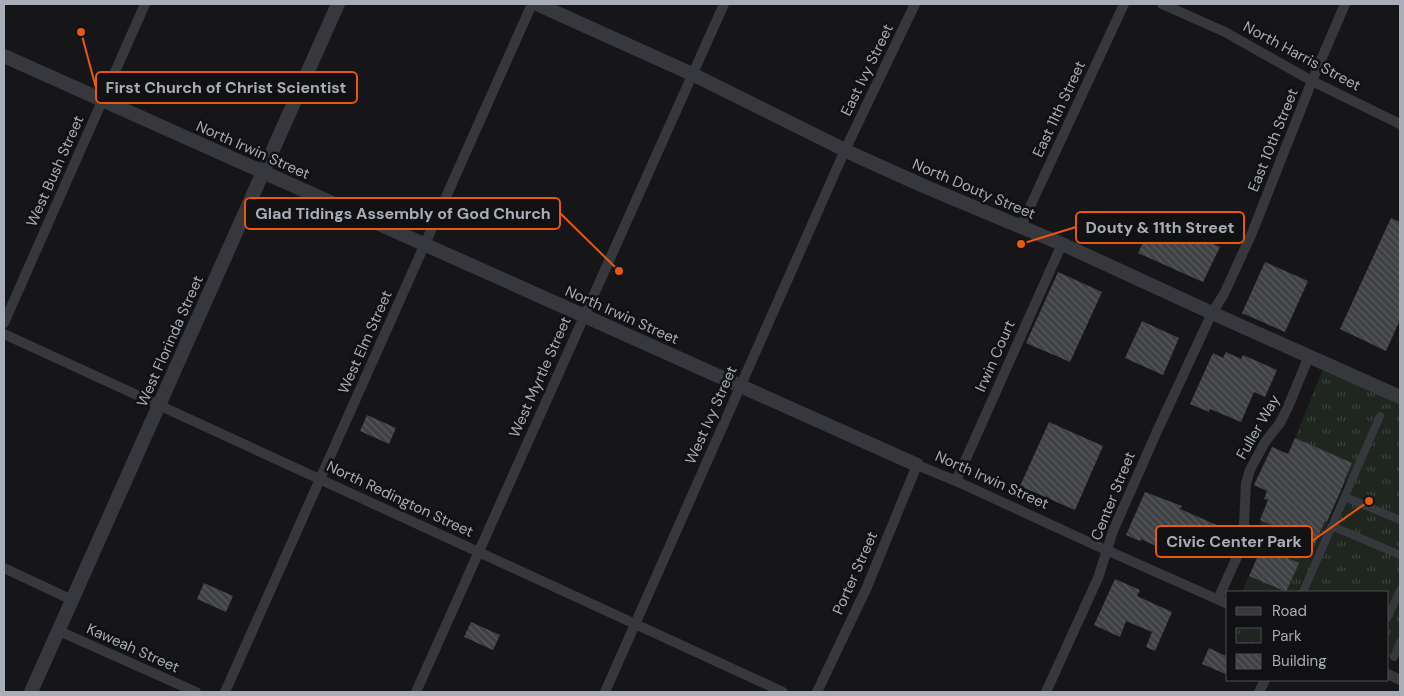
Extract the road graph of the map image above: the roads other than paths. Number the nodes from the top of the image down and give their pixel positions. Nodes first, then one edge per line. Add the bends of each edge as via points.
1 (145, 4) edge
2 (338, 4) edge
3 (532, 4) edge
4 (537, 4) edge
5 (724, 4) edge
6 (916, 4) edge
7 (1124, 4) edge
8 (1162, 4) edge
9 (1345, 4) edge
10 (4, 56) edge
11 (692, 74) junction
12 (1312, 81) junction
13 (102, 100) junction
14 (1400, 124) edge
15 (845, 150) junction
16 (263, 172) junction
17 (1021, 226) junction
18 (1062, 244) junction
19 (425, 245) junction
20 (1212, 313) junction
21 (584, 316) junction
22 (4, 323) edge
23 (4, 334) edge
24 (1309, 356) junction
25 (740, 386) junction
26 (1400, 397) edge
27 (159, 406) junction
28 (1380, 416) dead end
29 (917, 465) junction
30 (320, 479) junction
31 (956, 481) junction
32 (1345, 497) junction
33 (1400, 520) edge
34 (1332, 526) junction
35 (1107, 550) junction
36 (478, 552) junction
37 (1400, 555) edge
38 (4, 568) edge
39 (1400, 590) edge
40 (1302, 591) edge
41 (1218, 599) junction
42 (72, 600) junction
43 (1226, 603) edge
44 (1392, 607) junction
45 (1400, 611) edge
46 (1389, 614) edge
47 (635, 625) junction
48 (59, 631) junction
49 (1400, 642) edge
50 (1392, 653) edge
51 (31, 692) edge
52 (196, 692) edge
53 (225, 692) edge
54 (416, 692) edge
55 (605, 692) edge
56 (783, 692) edge
57 (817, 692) edge
58 (1046, 692) edge

1 - 13 street, West Bush Street
2 - 16 street, West Florinda Street
3 - 19 street, West Elm Street
4 - 11 street, North Douty Street
5 - 11 street, West Myrtle Street
6 - 15 street, East Ivy Street
7 - 17 street, East 11th Street
8 - 12 street, North Harris Street via 1225,32
9 - 12 street, East 10th Street
10 - 13 street, North Irwin Street
11 - 15 street, North Douty Street
11 - 21 street, West Myrtle Street
12 - 14 street, North Harris Street
12 - 20 street, East 10th Street via 1252,233
13 - 16 street, North Irwin Street
13 - 22 street, West Bush Street
15 - 17 street, North Douty Street
15 - 25 street, West Ivy Street
16 - 19 street, North Irwin Street
16 - 27 street, West Florinda Street
17 - 18 street, North Douty Street
18 - 20 street, North Douty Street
18 - 31 street, Irwin Court
19 - 21 street, North Irwin Street
19 - 30 street, West Elm Street
20 - 24 street, North Douty Street
20 - 35 street, Center Street via 1116,523
21 - 25 street, North Irwin Street
21 - 36 street, West Myrtle Street
23 - 27 street, North Redington Street
24 - 26 street, North Douty Street
24 - 41 street, Fuller Way via 1284,416 1250,470 1246,482 1246,537
25 - 29 street, North Irwin Street
25 - 47 street, West Ivy Street
27 - 30 street, North Redington Street
27 - 42 street, West Florinda Street
28 - 32 street
29 - 31 street, North Irwin Street
29 - 57 street, Porter Street via 867,587
30 - 36 street, North Redington Street
30 - 53 street, West Elm Street
31 - 35 street, North Irwin Street
32 - 33 street
32 - 34 street
34 - 37 street
34 - 40 street
35 - 41 street, North Irwin Street
35 - 58 street, Center Street via 1098,578
36 - 47 street, North Redington Street
36 - 54 street, West Myrtle Street
38 - 42 street
39 - 44 street
41 - 43 street, North Irwin Street
42 - 48 street, West Florinda Street
44 - 45 street
44 - 46 street
47 - 55 street, West Ivy Street
47 - 56 street, North Redington Street
48 - 51 street, West Florinda Street
48 - 52 street, Kaweah Street
49 - 50 street

